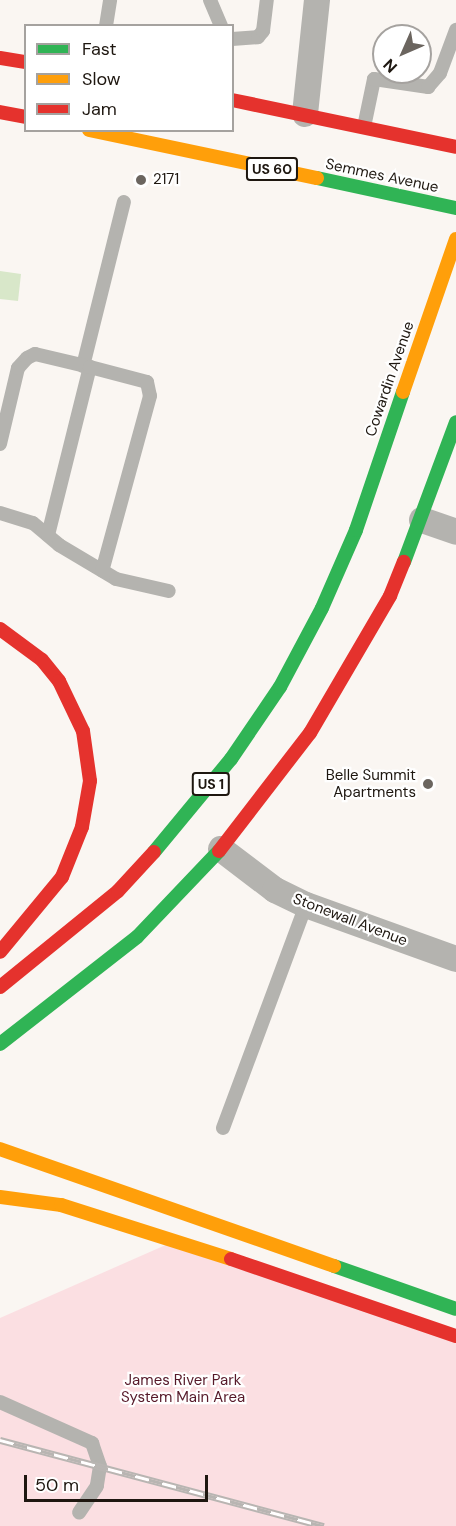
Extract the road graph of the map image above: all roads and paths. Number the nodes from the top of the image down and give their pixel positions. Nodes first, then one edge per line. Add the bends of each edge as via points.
1 (110, 0) edge
2 (210, 0) edge
3 (267, 0) edge
4 (317, 0) edge
5 (106, 24) edge
6 (220, 24) edge
7 (456, 30) edge
8 (234, 39) edge
9 (0, 58) edge
10 (24, 62) edge
11 (234, 101) edge
12 (0, 112) edge
13 (305, 114) junction
14 (24, 117) edge
15 (364, 127) junction
16 (98, 132) edge
17 (456, 147) edge
18 (123, 202) dead end
19 (456, 208) edge
20 (456, 239) edge
21 (86, 366) junction
22 (456, 422) edge
23 (0, 444) edge
24 (449, 487) dead end
25 (0, 513) edge
26 (423, 520) junction
27 (456, 532) edge
28 (48, 535) junction
29 (102, 571) junction
30 (169, 591) dead end
31 (0, 629) edge
32 (220, 849) junction
33 (306, 906) junction
34 (0, 952) edge
35 (456, 959) edge
36 (0, 987) edge
37 (0, 1044) edge
38 (223, 1128) dead end
39 (0, 1149) edge
40 (0, 1197) edge
41 (456, 1309) edge
42 (456, 1336) edge
43 (0, 1402) edge
44 (79, 1513) dead end

1 - 5 lane
2 - 6 lane
3 - 8 lane via 263,31 258,37
4 - 13 street
7 - 15 lane via 440,73 428,87 374,79
9 - 10 main road
11 - 13 main road
12 - 14 main road
13 - 15 main road
15 - 17 main road
16 - 19 main road, Semmes Avenue / US 60
18 - 21 lane
20 - 36 main road, Cowardin Avenue / US 1 via 356,530 322,608 280,687 178,827 118,891
21 - 23 lane via 36,354 27,358 18,368
21 - 28 lane
21 - 29 lane via 147,382 150,396
22 - 26 main road
24 - 26 main road
25 - 28 lane via 33,523
26 - 27 street
26 - 32 main road via 390,596 310,733
28 - 29 lane
29 - 30 lane via 116,579
31 - 34 main road via 42,660 60,681 82,731 90,781 82,827 62,877
32 - 33 street, Stonewall Avenue via 275,890
32 - 37 main road via 137,937
33 - 35 street, Stonewall Avenue
33 - 38 lane
39 - 41 main road
40 - 42 main road via 61,1205 124,1222
43 - 44 lane via 93,1443 100,1467 97,1486

